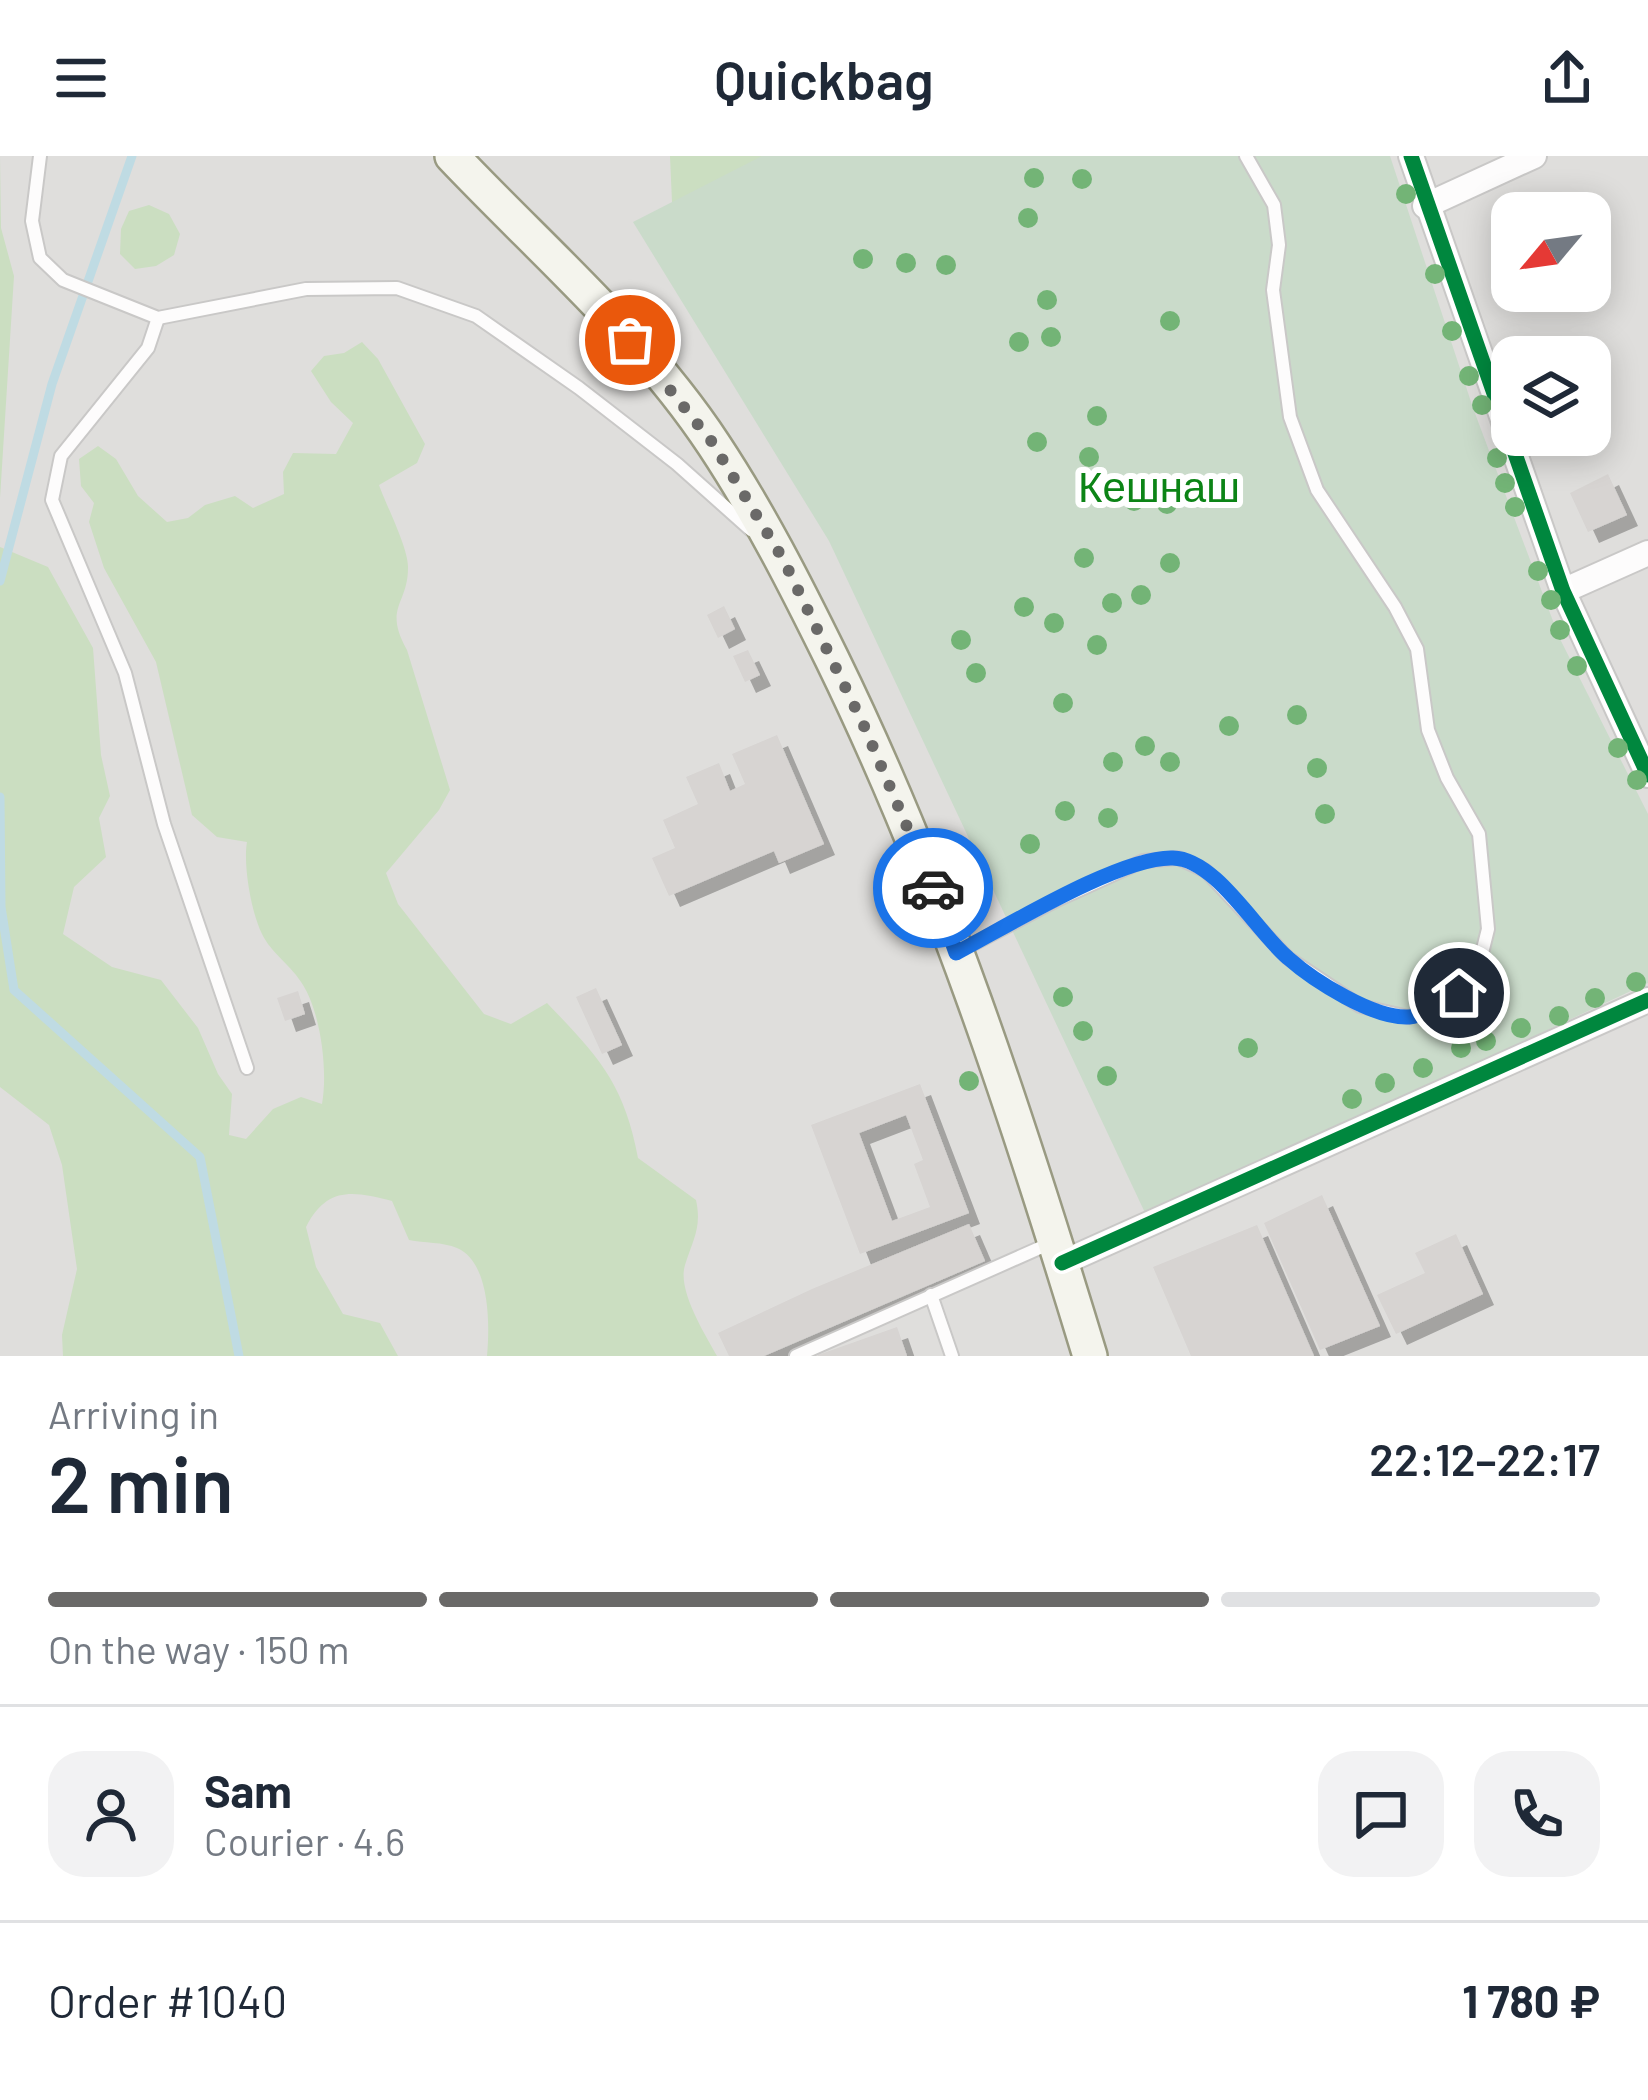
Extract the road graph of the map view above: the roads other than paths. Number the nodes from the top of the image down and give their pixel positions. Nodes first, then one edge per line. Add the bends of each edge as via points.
1 (40, 156) edge
2 (452, 156) edge
3 (1246, 156) edge
4 (1411, 156) edge
5 (1534, 156) edge
6 (1425, 206) junction
7 (158, 318) junction
8 (1648, 553) edge
9 (783, 559) junction
10 (1563, 591) junction
11 (1648, 776) edge
12 (956, 953) junction
13 (1648, 1000) edge
14 (247, 1068) dead end
15 (1058, 1252) junction
16 (932, 1295) junction
17 (796, 1356) edge
18 (952, 1356) edge
19 (1090, 1356) edge

1 - 7 lane via 32,221 40,258 63,280
2 - 9 main road via 630,340 712,442
3 - 12 lane via 1274,205 1273,290 1290,417 1317,490 1417,649 1428,730 1479,834 1488,929 1482,953 1459,993 1428,1011 1408,1017 1360,1006 1288,958 1206,871 1178,857 1142,861
4 - 6 street
5 - 6 street
6 - 10 street
7 - 9 lane via 306,289 397,288 476,316 676,464
7 - 14 lane via 148,348 61,456 52,500 125,673 164,824
8 - 10 street
9 - 12 main road via 864,726
10 - 11 street
12 - 15 main road
13 - 15 street
15 - 16 lane
15 - 19 main road
16 - 17 lane
16 - 18 lane

